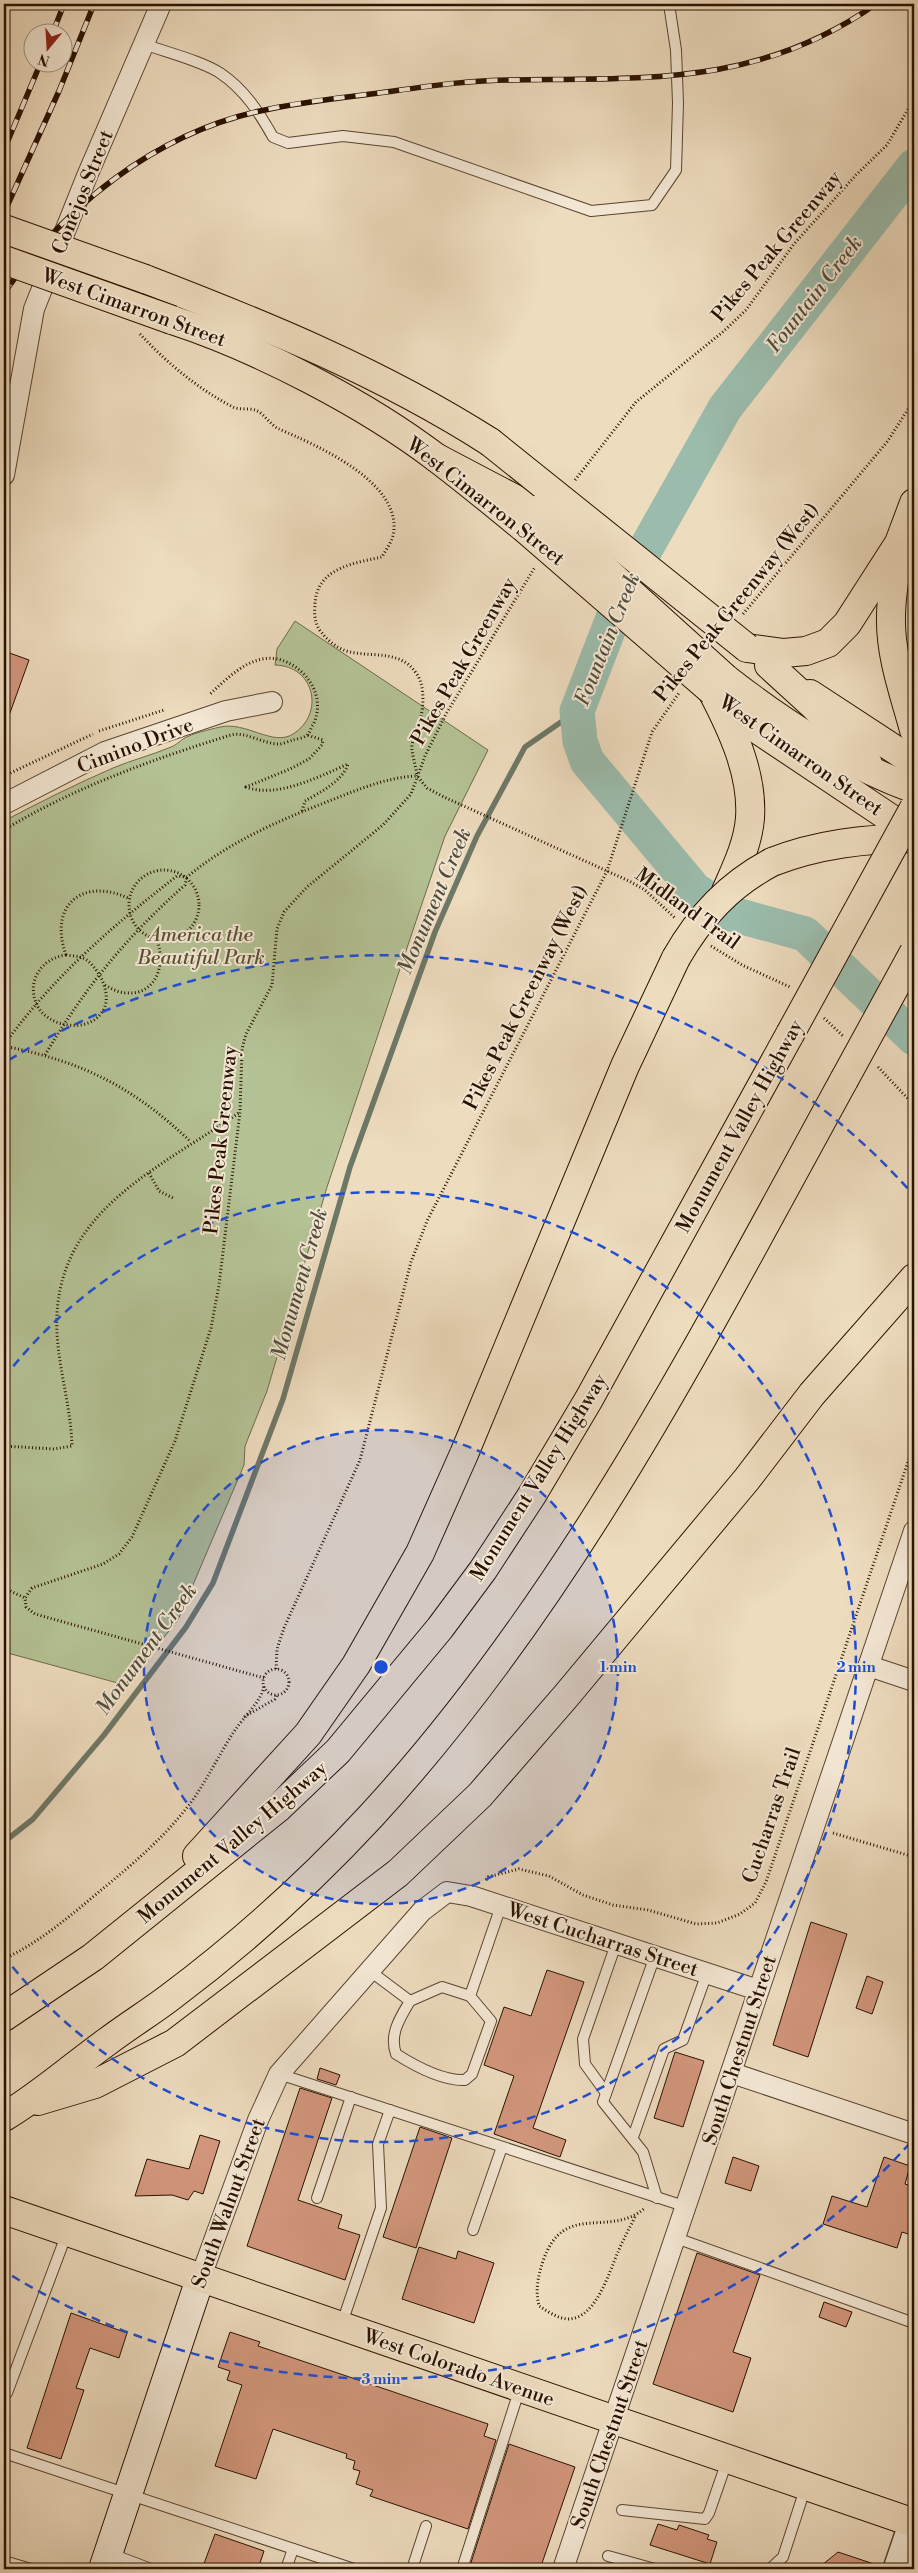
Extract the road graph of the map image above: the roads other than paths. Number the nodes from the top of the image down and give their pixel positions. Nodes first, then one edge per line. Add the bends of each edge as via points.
1 (161, 4) edge
2 (670, 4) edge
3 (144, 44) junction
4 (4, 229) edge
5 (4, 260) edge
6 (4, 475) edge
7 (914, 503) edge
8 (899, 543) junction
9 (747, 648) junction
10 (769, 665) junction
11 (718, 684) junction
12 (272, 702) dead end
13 (914, 730) edge
14 (914, 762) edge
15 (876, 773) junction
16 (914, 789) edge
17 (4, 804) edge
18 (914, 808) edge
19 (914, 816) edge
20 (914, 834) edge
21 (914, 838) edge
22 (726, 891) junction
23 (914, 952) edge
24 (914, 1278) edge
25 (914, 1531) edge
26 (869, 1666) junction
27 (914, 1681) edge
28 (447, 1892) joint
29 (501, 1906) junction
30 (139, 1921) junction
31 (616, 1944) junction
32 (655, 1956) junction
33 (370, 1971) junction
34 (707, 1973) junction
35 (758, 1990) junction
36 (470, 1996) junction
37 (410, 2001) junction
38 (4, 2017) edge
39 (732, 2073) junction
40 (279, 2074) junction
41 (606, 2094) junction
42 (351, 2097) junction
43 (390, 2110) junction
44 (14, 2111) edge
45 (914, 2134) edge
46 (632, 2137) junction
47 (502, 2147) junction
48 (317, 2198) dead end
49 (657, 2198) junction
50 (687, 2207) junction
51 (4, 2210) edge
52 (473, 2230) dead end
53 (67, 2232) junction
54 (676, 2238) junction
55 (200, 2279) junction
56 (914, 2322) edge
57 (340, 2327) junction
58 (520, 2388) junction
59 (8, 2393) dead end
60 (614, 2420) junction
61 (4, 2453) edge
62 (728, 2458) junction
63 (806, 2485) junction
64 (128, 2492) junction
65 (622, 2510) dead end
66 (913, 2522) edge
67 (426, 2526) dead end
68 (293, 2548) junction
69 (608, 2556) dead end
70 (4, 2561) edge
71 (105, 2561) edge
72 (31, 2569) edge
73 (151, 2569) edge
74 (286, 2569) edge
75 (354, 2569) edge
76 (412, 2569) edge
77 (462, 2569) edge
78 (563, 2569) edge
79 (655, 2569) edge
80 (770, 2569) edge
81 (896, 2569) edge

1 - 3 street, Conejos Street
2 - 3 lane via 678,103 676,170 652,205 591,210 394,142 343,136 288,143 273,137 259,111 241,90 218,72
3 - 6 street, Conejos Street via 34,310
4 - 9 main road, West Cimarron Street, bridge via 145,279 288,336 429,404 490,442
5 - 11 main road, West Cimarron Street, bridge via 172,320 286,368 370,414 530,519 571,538
7 - 8 main road
8 - 9 main road via 847,624 828,642 806,651 784,654
8 - 13 main road via 890,615 896,665
9 - 10 main road, West Cimarron Street
10 - 14 main road, West Cimarron Street
10 - 15 main road via 815,707
11 - 15 main road via 759,704 812,741
11 - 20 main road, West Cimarron Street via 757,729
11 - 22 main road via 747,781 750,819 746,840
12 - 17 street, Cimino Drive via 226,711 105,752
15 - 16 main road
15 - 19 main road
18 - 30 main road, Monument Valley Highway, bridge via 589,1399 483,1570 440,1628 338,1751 278,1808
21 - 22 main road, bridge via 838,843 800,851 772,862
22 - 30 main road, bridge via 676,958 625,1066 464,1454 399,1593 356,1665 308,1734
23 - 44 main road, bridge via 650,1428 589,1528 475,1692 370,1817 276,1909 169,1998
24 - 44 main road via 812,1394 747,1479 566,1696 480,1795 398,1873 175,2043 95,2084
25 - 26 street, South Chestnut Street
26 - 27 street
26 - 35 street, South Chestnut Street
28 - 29 street, West Cucharras Street
28 - 33 street, South Walnut Street via 422,1911
29 - 31 street, West Cucharras Street
29 - 36 lane
30 - 38 main road, Monument Valley Highway via 93,1957
31 - 32 street, West Cucharras Street
31 - 41 lane via 583,2039 585,2064
32 - 34 street, West Cucharras Street
32 - 41 lane
33 - 37 lane
33 - 40 street, South Walnut Street
34 - 35 street, West Cucharras Street
34 - 46 lane via 683,2040 664,2049
35 - 39 street, South Chestnut Street
36 - 37 lane via 442,1987
36 - 37 lane via 491,2021 472,2074 457,2081 412,2064 396,2054 392,2043 396,2025
39 - 45 street
39 - 50 street, South Chestnut Street
40 - 42 lane
40 - 55 street, South Walnut Street via 258,2120
41 - 46 lane via 603,2102
42 - 43 lane
42 - 48 lane
43 - 47 lane
43 - 57 lane via 378,2144 381,2208
46 - 49 lane via 643,2152
47 - 49 lane
47 - 52 lane
49 - 50 lane
50 - 54 street, South Chestnut Street
51 - 53 main road, West Colorado Avenue
53 - 55 main road, West Colorado Avenue
53 - 59 lane
54 - 56 lane
54 - 60 street, South Chestnut Street
55 - 57 main road, West Colorado Avenue
55 - 64 main road, South Walnut Street
57 - 58 main road, West Colorado Avenue
58 - 60 main road, West Colorado Avenue
58 - 77 lane
60 - 62 main road, West Colorado Avenue
60 - 78 street, South Chestnut Street
61 - 64 lane
62 - 63 main road, West Colorado Avenue
62 - 65 lane via 705,2519
63 - 66 main road, West Colorado Avenue
63 - 80 lane via 783,2557
64 - 68 lane
64 - 71 main road, South Walnut Street
66 - 81 street
67 - 76 lane
68 - 74 lane
68 - 75 lane
69 - 79 lane
70 - 72 lane
71 - 73 lane

